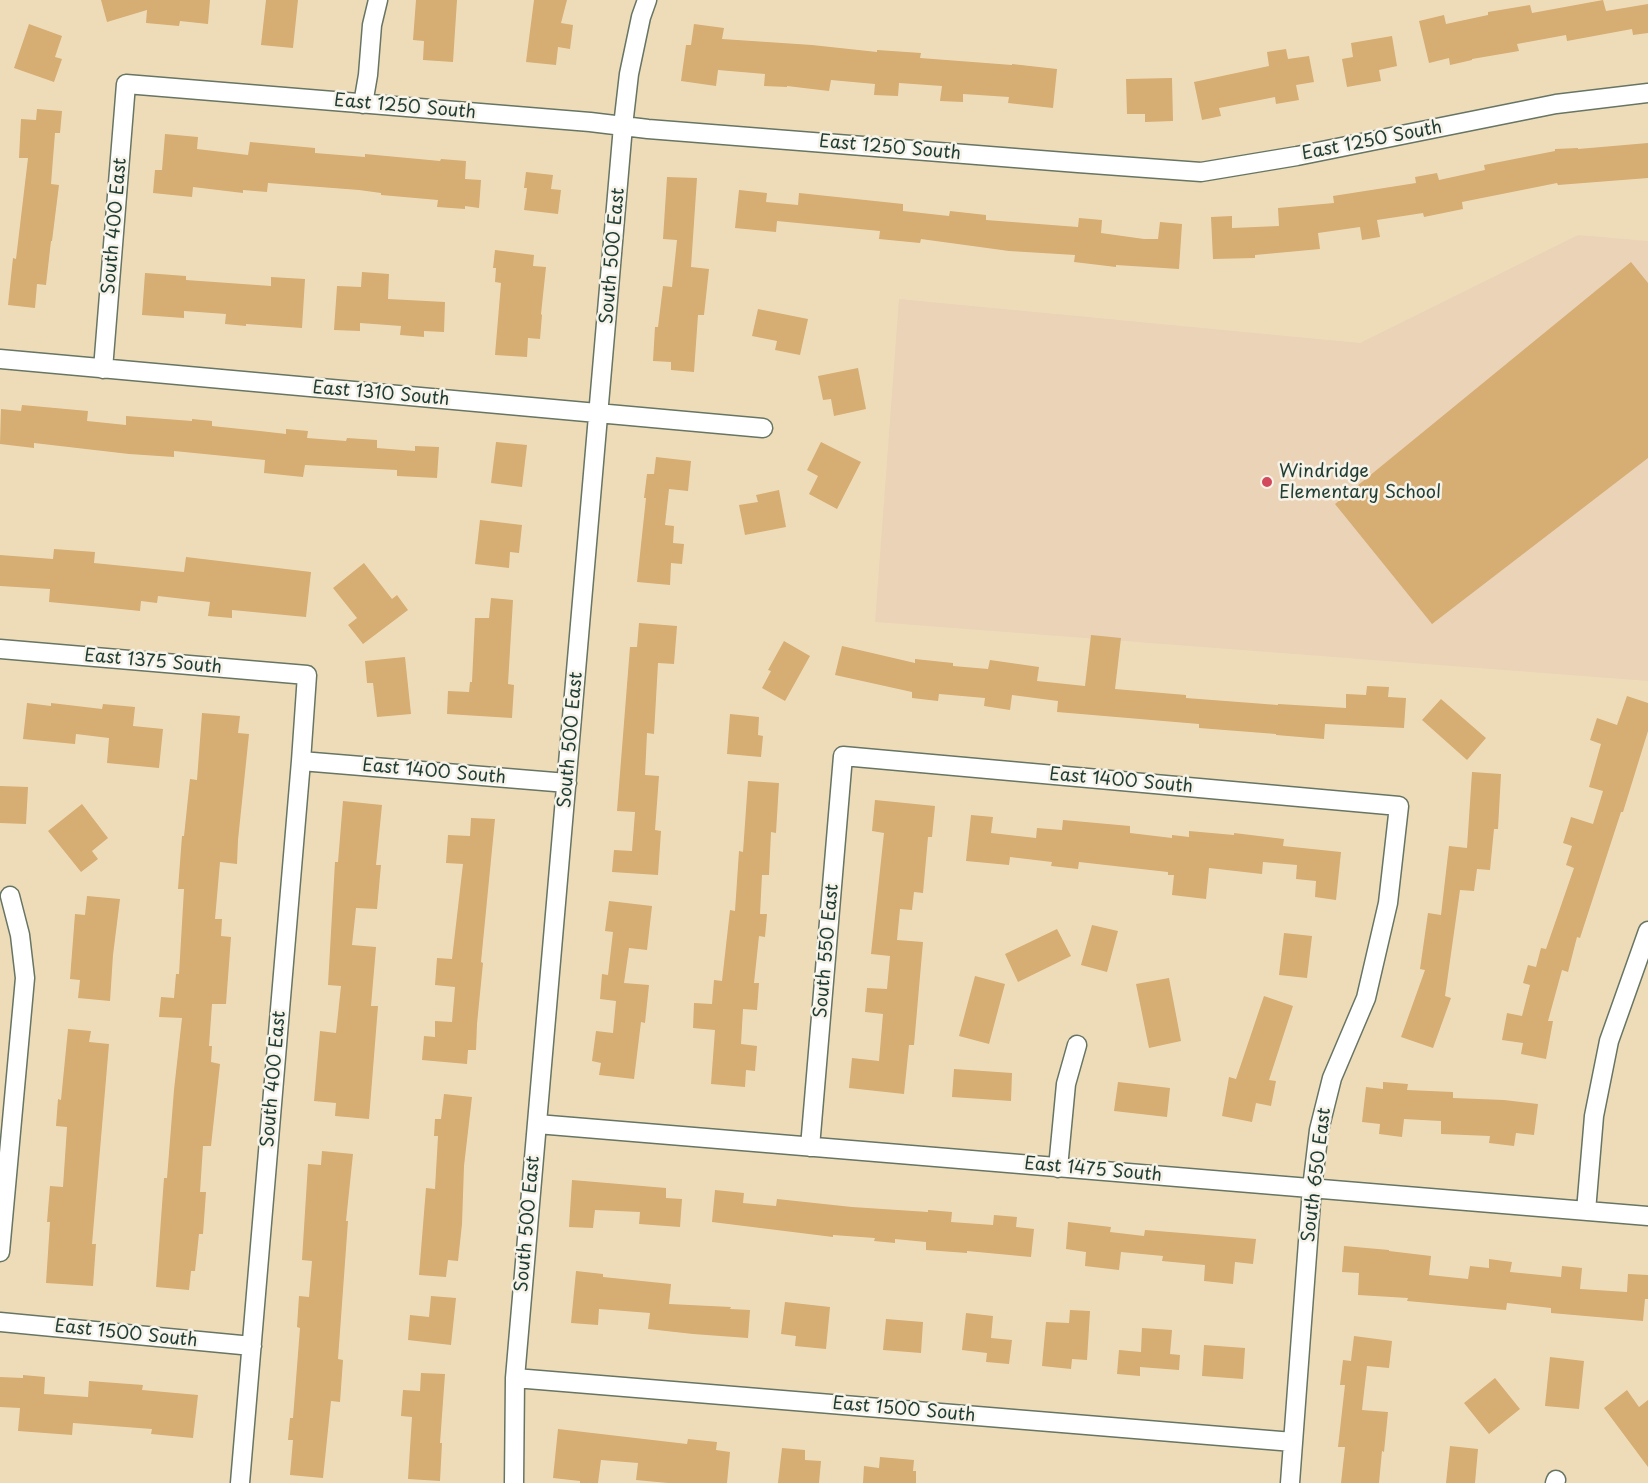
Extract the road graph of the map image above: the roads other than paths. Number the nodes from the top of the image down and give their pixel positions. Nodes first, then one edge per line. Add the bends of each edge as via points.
1 (378, 0) edge
2 (647, 0) edge
3 (126, 84) joint
4 (1648, 93) edge
5 (363, 104) junction
6 (624, 126) junction
7 (0, 359) edge
8 (103, 369) junction
9 (599, 413) junction
10 (763, 428) dead end
11 (0, 649) edge
12 (307, 675) joint
13 (843, 756) joint
14 (301, 761) junction
15 (567, 783) junction
16 (1400, 806) joint
17 (10, 896) dead end
18 (1648, 931) edge
19 (1077, 1045) dead end
20 (537, 1124) junction
21 (810, 1147) junction
22 (1058, 1168) junction
23 (1312, 1188) junction
24 (1586, 1211) junction
25 (1648, 1216) edge
26 (0, 1252) edge
27 (0, 1322) edge
28 (252, 1346) junction
29 (515, 1378) junction
30 (1293, 1442) junction
31 (240, 1483) edge
32 (514, 1483) edge
33 (1290, 1483) edge

1 - 5 street
2 - 6 street, South 500 East via 629,74
3 - 5 street, East 1250 South
3 - 8 street, South 400 East
4 - 6 street, East 1250 South via 1556,104 1201,172
5 - 6 street, East 1250 South
6 - 9 street, South 500 East
7 - 8 street, East 1310 South
8 - 9 street, East 1310 South
9 - 10 street, East 1310 South
9 - 15 street, South 500 East
11 - 12 street, East 1375 South
12 - 14 street, South 400 East
13 - 16 street, East 1400 South
13 - 21 street, South 550 East
14 - 15 street, East 1400 South
14 - 28 street, South 400 East
15 - 20 street, South 500 East
16 - 23 street, South 650 East via 1388,903 1366,998 1332,1078 1319,1130
17 - 26 street via 25,978
18 - 24 street via 1610,1041 1594,1116
19 - 22 street via 1066,1084
20 - 21 street, East 1475 South
20 - 29 street, South 500 East
21 - 22 street, East 1475 South
22 - 23 street, East 1475 South
23 - 24 street, East 1475 South
23 - 30 street, South 650 East
24 - 25 street, East 1475 South
27 - 28 street, East 1500 South
28 - 31 street, South 400 East
29 - 30 street, East 1500 South
29 - 32 street, South 500 East
30 - 33 street, South 650 East

